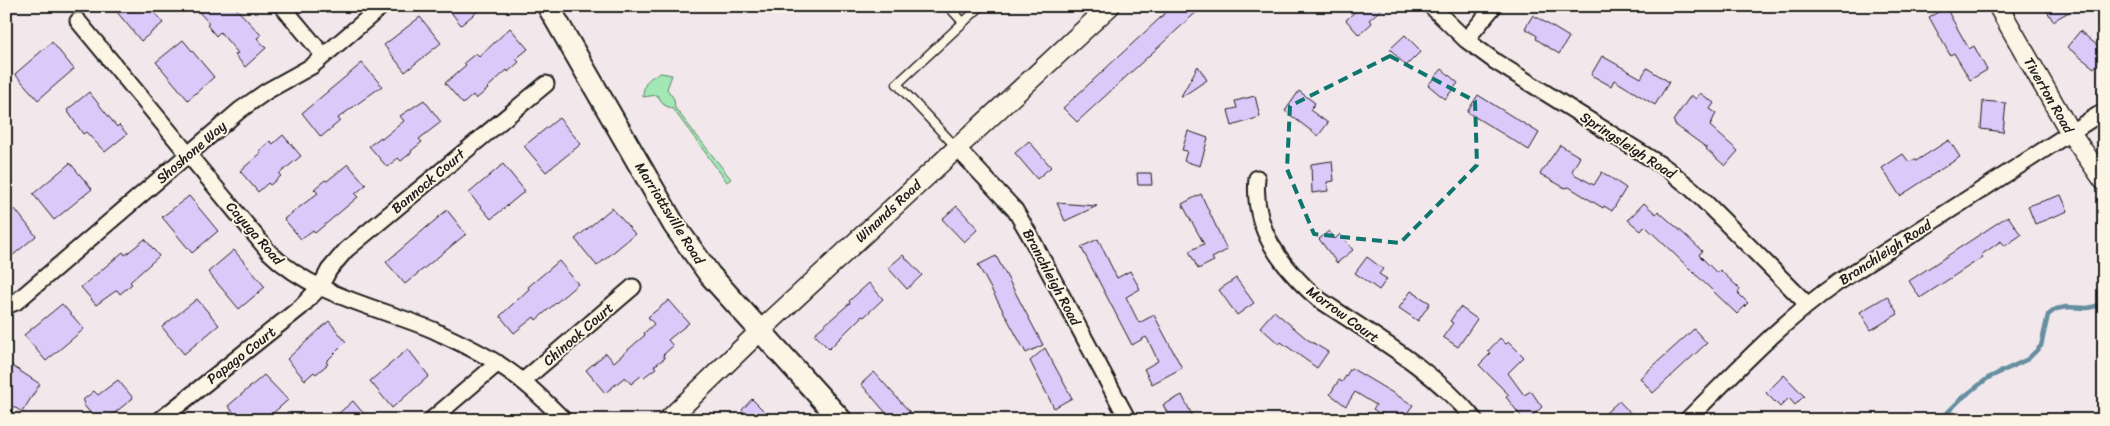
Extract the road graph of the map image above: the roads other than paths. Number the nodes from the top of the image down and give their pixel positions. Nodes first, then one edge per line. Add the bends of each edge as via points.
1 (282, 6) edge
2 (382, 6) edge
3 (548, 6) edge
4 (948, 6) edge
5 (981, 6) edge
6 (1110, 6) edge
7 (1431, 6) edge
8 (1494, 6) edge
9 (1998, 6) edge
10 (78, 21) dead end
11 (963, 22) junction
12 (1466, 40) junction
13 (324, 56) junction
14 (546, 84) dead end
15 (2104, 111) edge
16 (2070, 132) junction
17 (956, 147) junction
18 (188, 154) junction
19 (1257, 178) dead end
20 (2104, 181) edge
21 (320, 287) junction
22 (633, 287) dead end
23 (1807, 304) junction
24 (6, 306) edge
25 (760, 331) junction
26 (498, 363) junction
27 (522, 381) junction
28 (160, 420) edge
29 (431, 420) edge
30 (564, 420) edge
31 (668, 420) edge
32 (841, 420) edge
33 (1128, 420) edge
34 (1476, 420) edge
35 (1687, 420) edge

1 - 13 street
2 - 13 street, Shoshone Way
3 - 25 main road, Marriottsville Road via 674,225 710,275
4 - 11 lane
5 - 11 lane
6 - 17 street, Winands Road
7 - 12 street, Springsleigh Road
8 - 12 street
9 - 16 street, Tiverton Road
10 - 18 street, Cayuga Road
11 - 17 lane via 897,84
12 - 23 street, Springsleigh Road via 1666,168 1693,190
13 - 18 street, Shoshone Way via 254,99
14 - 21 street, Bannock Court via 346,250
15 - 16 street, Branchleigh Road
16 - 20 street, Tiverton Road
16 - 23 street, Branchleigh Road
17 - 25 street, Winands Road
17 - 33 street, Branchleigh Road via 1015,210
18 - 21 street, Cayuga Road via 269,252 282,265
18 - 24 street, Shoshone Way via 16,302
19 - 34 street, Morrow Court via 1258,217 1282,261 1300,283 1435,379
21 - 26 street, Cayuga Road via 432,330
21 - 28 street, Papago Court via 301,308
22 - 27 street, Chinook Court
23 - 35 street, Branchleigh Road
25 - 31 street, Winands Road
25 - 32 main road, Marriottsville Road
26 - 27 street, Cayuga Road
26 - 29 street
27 - 30 street, Cayuga Road

